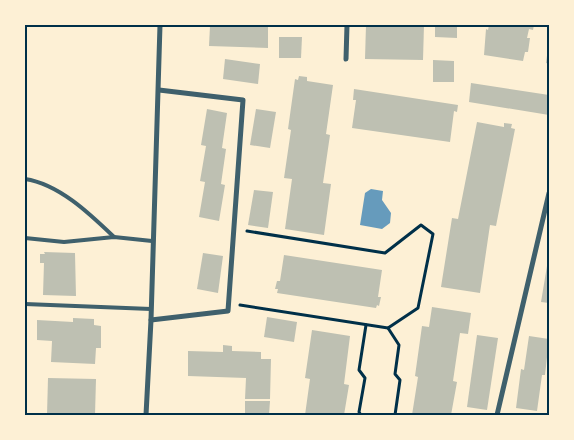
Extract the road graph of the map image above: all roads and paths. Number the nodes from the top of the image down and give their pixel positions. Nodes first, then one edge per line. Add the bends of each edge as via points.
1 (160, 25) edge
2 (347, 25) edge
3 (346, 59) dead end
4 (159, 90) junction
5 (25, 179) edge
6 (549, 193) edge
7 (234, 229) junction
8 (114, 237) junction
9 (25, 238) edge
10 (152, 241) junction
11 (228, 303) junction
12 (25, 304) edge
13 (151, 309) junction
14 (151, 320) junction
15 (366, 324) junction
16 (388, 328) junction
17 (146, 415) edge
18 (361, 415) edge
19 (395, 415) edge
20 (497, 415) edge

1 - 4 street
2 - 3 street
4 - 7 street via 243,100
4 - 10 street
5 - 8 lane via 37,181 60,194
6 - 20 street
7 - 11 street
7 - 16 path via 385,253 422,226 433,234 418,308
8 - 9 lane via 64,242
8 - 10 lane
10 - 13 street
11 - 14 street via 228,311
11 - 15 path
12 - 13 lane
13 - 14 street
14 - 17 street
15 - 16 path
15 - 18 path via 359,370 365,378
16 - 19 path via 400,345 395,374 400,380

